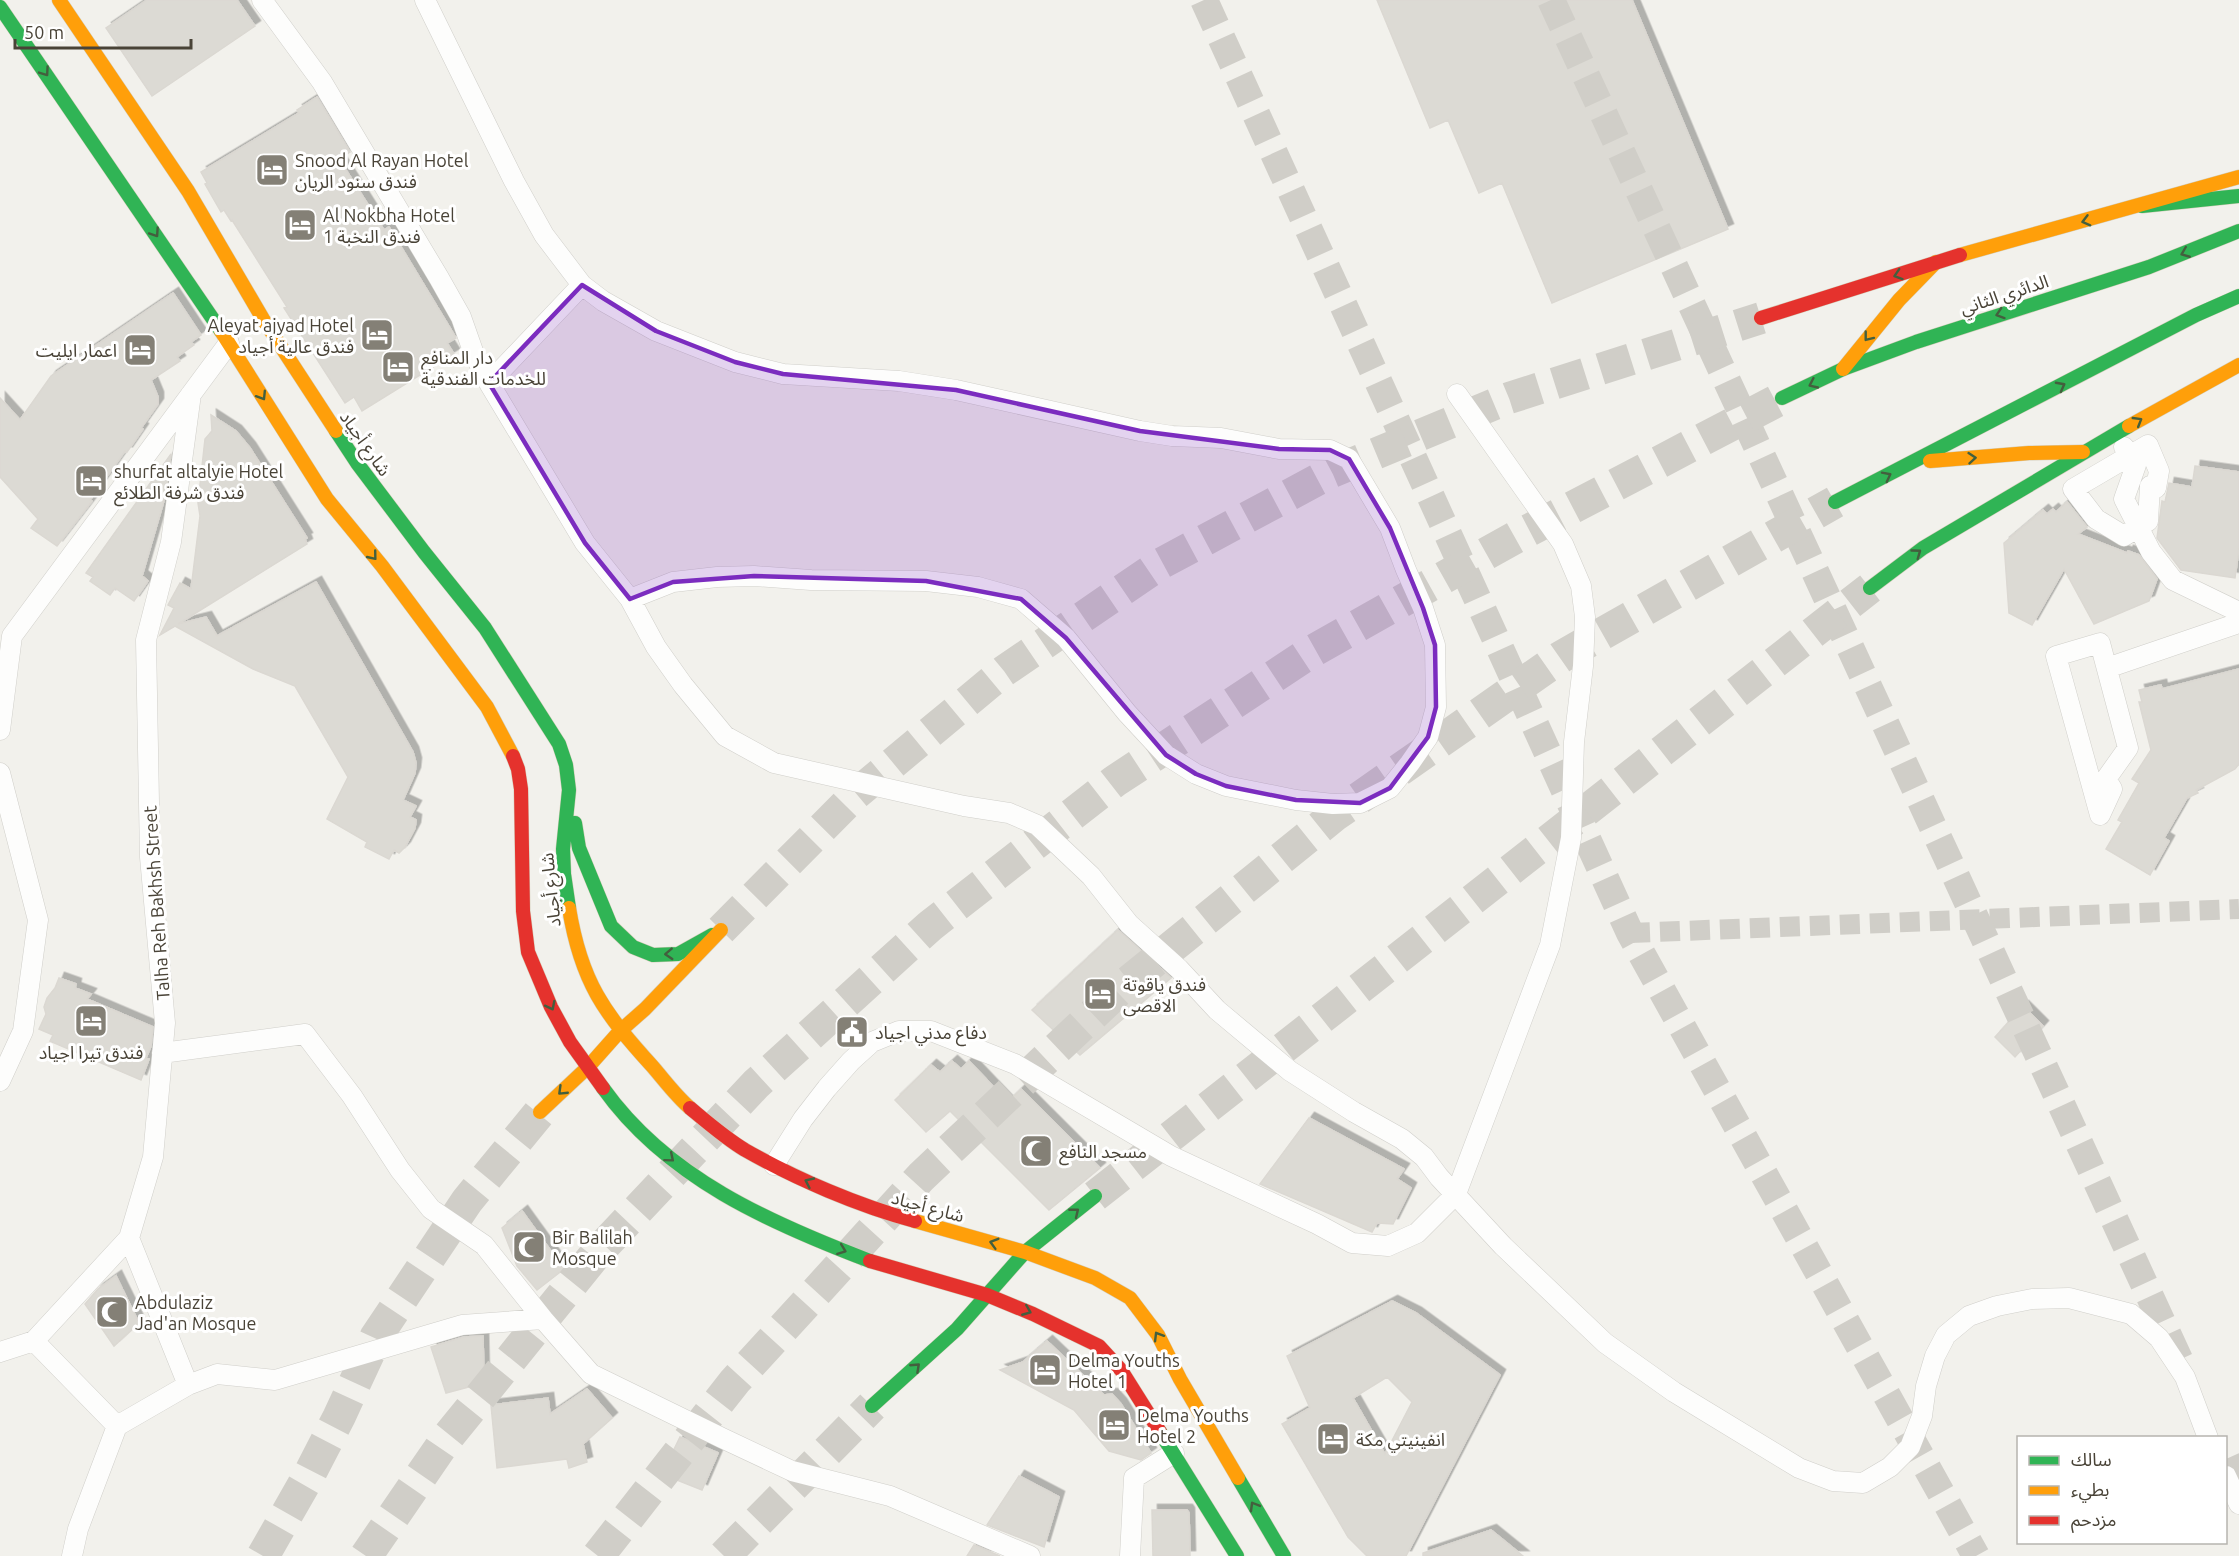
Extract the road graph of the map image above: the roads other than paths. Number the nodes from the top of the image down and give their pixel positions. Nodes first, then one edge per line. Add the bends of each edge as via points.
1 (59, 0) edge
2 (262, 0) edge
3 (425, 0) edge
4 (0, 7) edge
5 (2239, 177) edge
6 (2239, 196) edge
7 (2142, 206) junction
8 (2239, 231) edge
9 (1936, 262) junction
10 (582, 285) junction
11 (2239, 296) edge
12 (1761, 318) tunnel mouth
13 (229, 343) junction
14 (2239, 365) edge
15 (1843, 369) junction
16 (489, 383) junction
17 (191, 394) junction
18 (1456, 394) dead end
19 (1782, 398) tunnel mouth
20 (2116, 435) junction
21 (2083, 452) junction
22 (2129, 456) junction
23 (1914, 463) junction
24 (1835, 502) tunnel mouth
25 (2139, 527) junction
26 (1870, 588) tunnel mouth
27 (630, 598) junction
28 (2239, 612) edge
29 (2239, 623) edge
30 (6, 635) edge
31 (2107, 668) junction
32 (0, 730) edge
33 (0, 773) edge
34 (569, 790) junction
35 (620, 1031) junction
36 (162, 1053) junction
37 (588, 1067) junction
38 (0, 1081) edge
39 (540, 1112) tunnel mouth
40 (774, 1165) junction
41 (1456, 1194) junction
42 (1095, 1196) tunnel mouth
43 (129, 1238) junction
44 (1025, 1252) junction
45 (987, 1295) junction
46 (543, 1319) junction
47 (34, 1341) junction
48 (0, 1352) edge
49 (188, 1385) junction
50 (872, 1406) tunnel mouth
51 (117, 1426) junction
52 (2208, 1436) edge
53 (1174, 1453) junction
54 (2227, 1478) edge
55 (2239, 1504) edge
56 (72, 1556) edge
57 (1030, 1556) edge
58 (1130, 1556) edge
59 (1237, 1556) edge
60 (1284, 1556) edge

1 - 34 main road, شارع أجياد via 188,191 263,319 357,463 485,628 559,744
2 - 16 street via 322,82 439,278 461,317
3 - 10 street via 514,181 544,235
4 -> 13 main road, شارع أجياد
5 - 7 main road
6 - 7 main road
7 -> 9 main road
8 -> 15 main road, الدائري الثاني via 2149,267
9 -> 12 main road
9 -> 15 main road
10 - 16 street
10 - 27 street via 656,332 735,362 783,374 899,381 1140,431 1221,438 1279,449 1330,450 1350,459 1390,528 1423,608 1435,645 1436,707 1428,737 1390,788 1360,803 1296,800 1226,786 1196,774 1166,755 1066,639 1021,599 978,587 926,580 754,576 673,582
23 -> 11 main road
13 - 17 street
13 -> 37 main road, شارع أجياد via 327,499 487,707 507,742 521,789 523,911 528,952 551,1006
20 -> 14 main road
15 -> 19 main road, الدائري الثاني
16 - 27 street via 585,543
17 - 30 street
17 - 36 street, Talha Reh Bakhsh Street via 171,542 146,640 150,856 165,1023
18 - 41 street via 1563,544 1581,586 1585,617 1574,742 1571,838 1550,945
20 - 21 main road
20 - 22 street
23 -> 21 main road
26 -> 21 main road via 1923,548
22 - 25 street via 2136,465 2124,500
22 - 25 street via 2073,489 2096,519 2124,536
24 -> 23 main road
25 - 28 street via 2151,552 2174,580
27 - 41 street via 656,647 725,736 774,763 1009,813 1037,825 1091,876 1129,924 1217,1010 1290,1071 1402,1139 1424,1157
29 - 31 street
30 - 32 street
31 - 31 street via 2100,643 2056,656 2100,815 2112,789 2106,780 2128,748
33 - 38 street via 38,920 23,1031
34 - 35 main road, شارع أجياد via 563,849 574,938 586,975
35 -> 34 main road via 721,930 678,954 653,955 633,947 611,926 596,892 579,848
35 - 37 main road
35 - 40 main road, شارع أجياد via 695,1112 744,1149
36 - 43 street, Talha Reh Bakhsh Street via 153,1157
36 - 46 street via 305,1034 431,1209 484,1245
37 -> 39 main road
37 -> 45 main road, شارع أجياد via 614,1104 649,1141 725,1196 762,1216 881,1265
40 - 41 street via 827,1088 872,1042 899,1031 932,1031 1015,1064 1171,1156 1352,1243 1388,1246 1417,1233
44 -> 40 main road, شارع أجياد via 874,1210
41 - 52 street via 1503,1246 1605,1343 1674,1392 1768,1450 1833,1481 1863,1483 1890,1467 1910,1447 1922,1416 1935,1356 1946,1335 1969,1316 2032,1299 2069,1298 2131,1314 2159,1338 2185,1377
44 -> 42 main road
43 - 47 street, Talha Reh Bakhsh Street
43 - 49 street
44 - 45 main road
60 -> 44 main road, شارع أجياد via 1158,1335 1130,1298 1095,1278
50 -> 45 main road via 949,1336
45 -> 53 main road, شارع أجياد via 1099,1346 1121,1370
46 - 49 street via 462,1325 274,1380 217,1374
46 - 57 street via 591,1374 712,1433 792,1471 890,1496
47 - 48 street, Talha Reh Bakhsh Street
47 - 51 street
49 - 51 street
51 - 56 street via 78,1529
53 - 58 street via 1134,1478
53 - 59 main road, شارع أجياد
54 - 55 street

